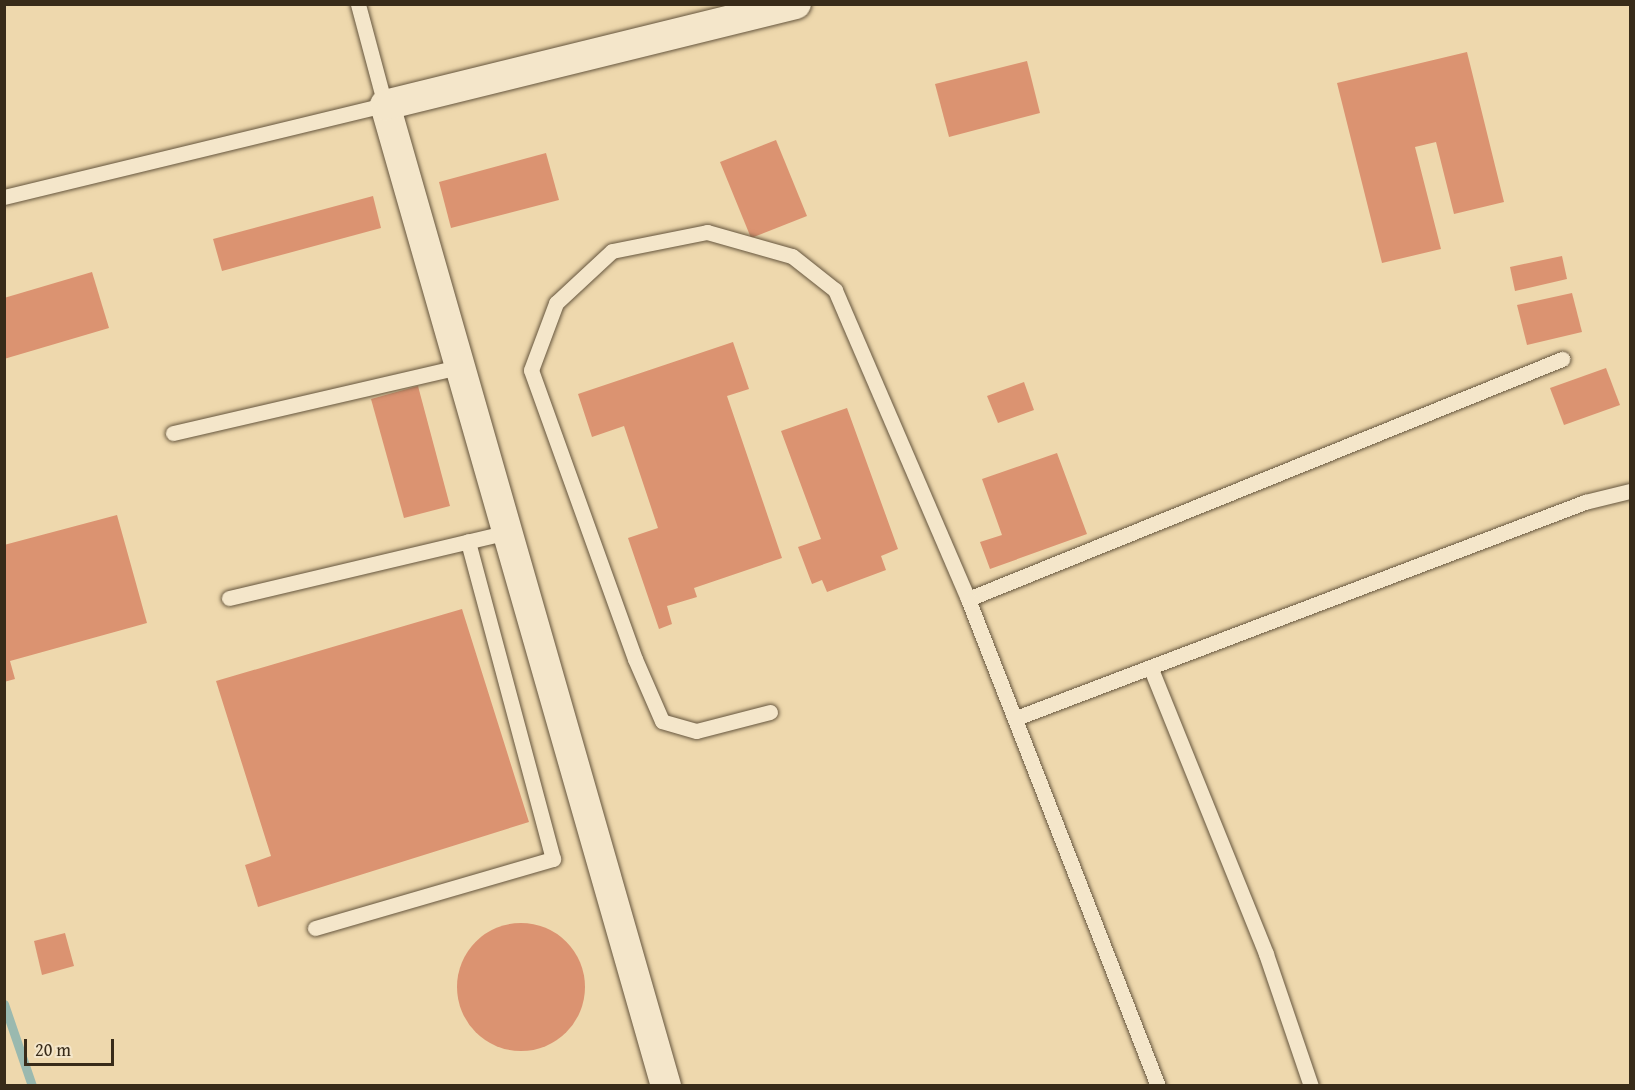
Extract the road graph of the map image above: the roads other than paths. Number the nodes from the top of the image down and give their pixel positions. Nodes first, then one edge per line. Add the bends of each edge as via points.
1 (358, 4) edge
2 (796, 4) edge
3 (385, 105) junction
4 (4, 197) edge
5 (1562, 359) dead end
6 (460, 367) junction
7 (173, 433) dead end
8 (1630, 491) edge
9 (508, 532) junction
10 (468, 542) junction
11 (229, 598) dead end
12 (968, 599) junction
13 (1151, 669) junction
14 (770, 712) dead end
15 (1016, 718) junction
16 (315, 928) dead end
17 (666, 1086) edge
18 (1158, 1086) edge
19 (1311, 1086) edge

1 - 3 lane
2 - 3 street
3 - 4 lane
3 - 6 street
5 - 12 lane
6 - 7 lane
6 - 9 street
8 - 13 lane via 1586,502
9 - 10 lane
9 - 17 street
10 - 11 lane
10 - 16 lane via 553,859
12 - 14 lane via 835,290 792,256 707,232 612,251 556,303 531,369 635,659 662,721 696,731
12 - 15 lane
13 - 15 lane
13 - 19 lane via 1266,954
15 - 18 lane

